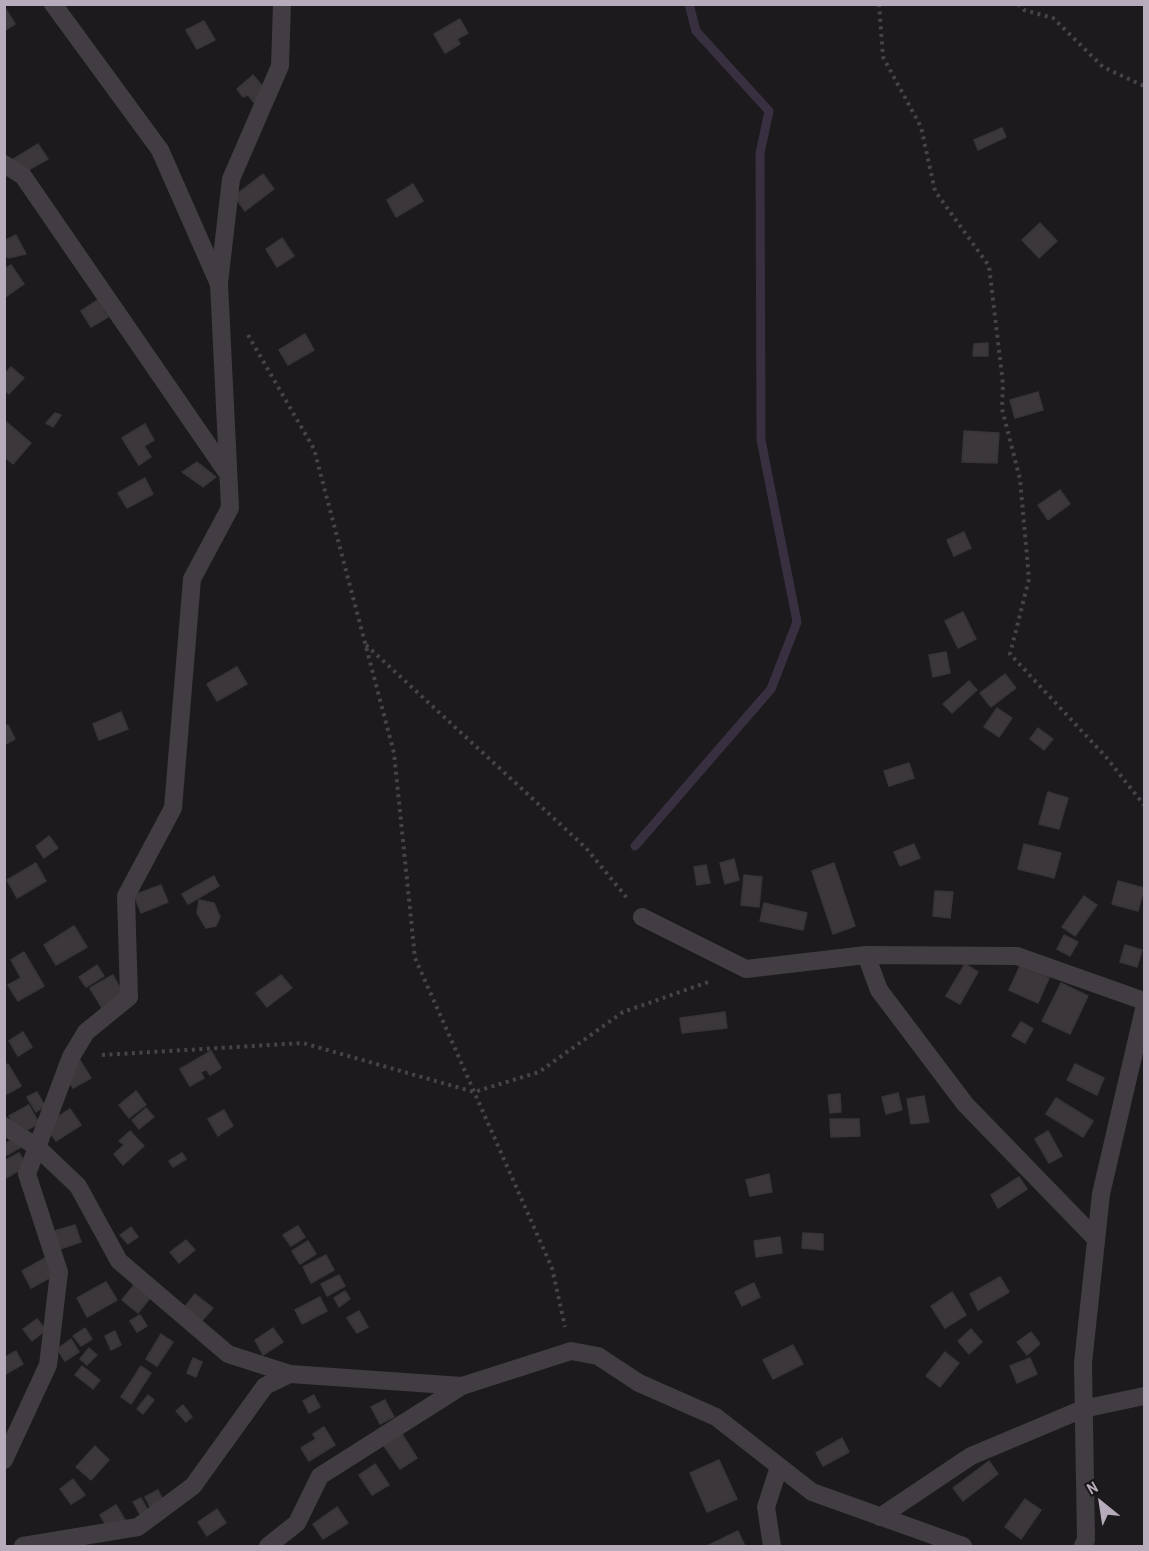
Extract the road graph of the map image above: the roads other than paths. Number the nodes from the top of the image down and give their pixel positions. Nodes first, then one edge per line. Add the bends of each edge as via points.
1 (53, 4) edge
2 (282, 4) edge
3 (4, 164) edge
4 (219, 284) junction
5 (228, 474) junction
6 (642, 916) road end
7 (866, 955) junction
8 (1144, 1001) edge
9 (1144, 1009) edge
10 (4, 1126) edge
11 (37, 1147) junction
12 (1096, 1239) junction
13 (290, 1374) junction
14 (462, 1386) junction
15 (1144, 1396) edge
16 (1083, 1409) junction
17 (4, 1460) edge
18 (780, 1467) junction
19 (880, 1517) junction
20 (23, 1546) edge
21 (268, 1546) edge
22 (772, 1546) edge
23 (963, 1546) edge
24 (1083, 1546) edge

1 - 4 street via 160,150
2 - 4 street via 280,66 231,179
3 - 5 street via 23,176
4 - 5 street
5 - 11 street via 230,508 192,579 173,808 126,896 129,997 86,1032 71,1057
6 - 7 street via 746,969
7 - 8 street via 1017,956
7 - 12 street via 879,990 965,1104
9 - 12 street via 1101,1194
10 - 11 street
11 - 13 street via 78,1186 119,1261 228,1354
11 - 17 street via 27,1174 59,1272 48,1365
12 - 16 street via 1083,1363
13 - 14 street
13 - 20 street via 265,1386 193,1486 138,1527
14 - 18 street via 571,1351 598,1356 639,1383 716,1417
14 - 21 street via 320,1476 297,1523
15 - 16 street
16 - 19 street via 971,1456
16 - 24 street
18 - 19 street via 812,1492
18 - 22 street via 766,1506
19 - 23 street

